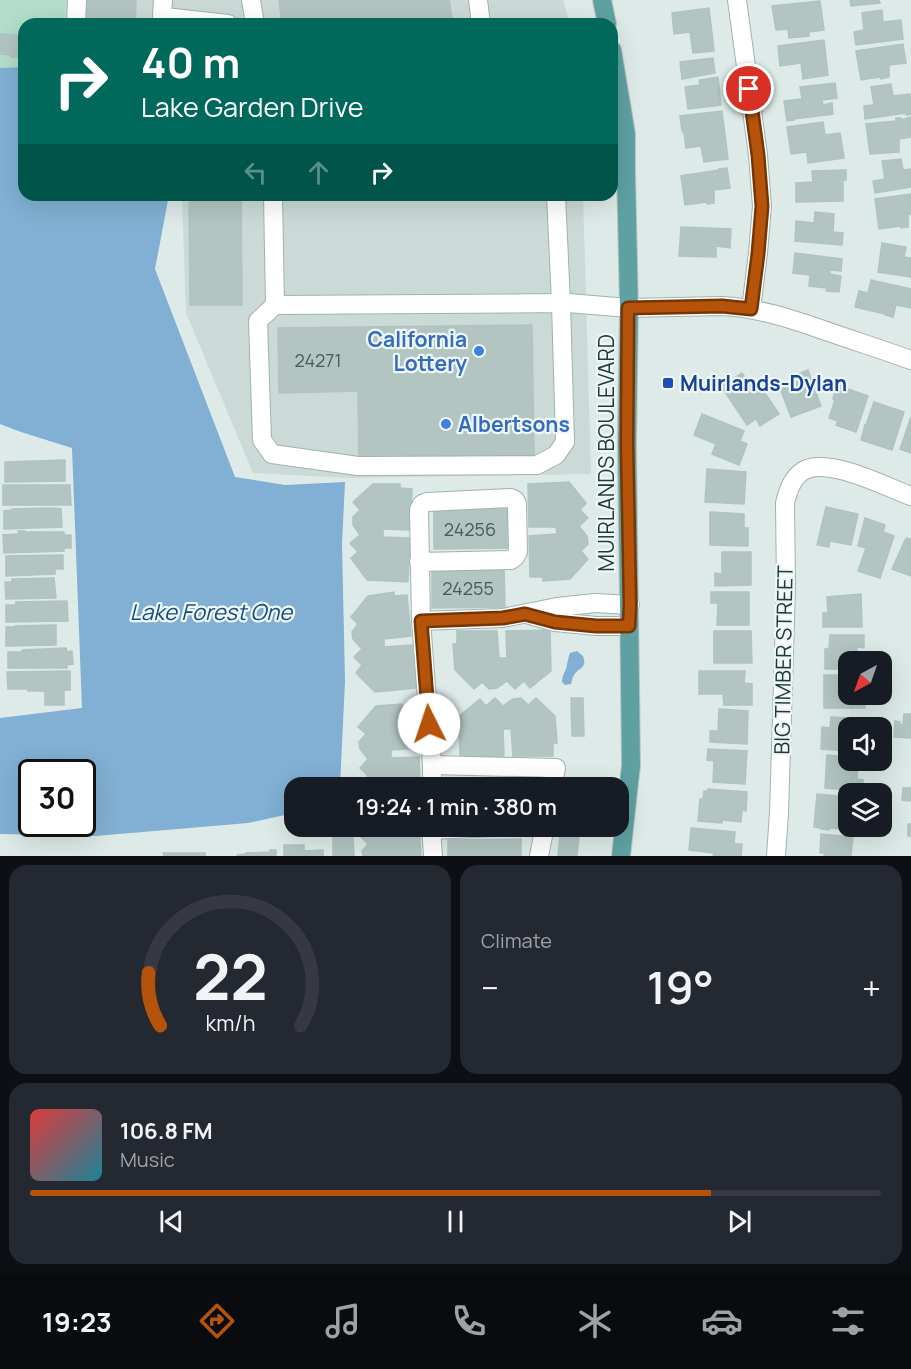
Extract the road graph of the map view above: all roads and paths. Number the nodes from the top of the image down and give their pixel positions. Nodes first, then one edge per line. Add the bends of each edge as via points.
1 (77, 0) edge
2 (162, 0) edge
3 (251, 0) edge
4 (478, 0) edge
5 (602, 0) edge
6 (737, 0) edge
7 (76, 18) edge
8 (174, 18) edge
9 (252, 18) edge
10 (480, 18) edge
11 (606, 18) edge
12 (618, 86) edge
13 (619, 172) edge
14 (273, 201) edge
15 (556, 201) edge
16 (561, 303) junction
17 (275, 306) junction
18 (628, 308) junction
19 (751, 309) junction
20 (911, 360) edge
21 (911, 496) edge
22 (419, 562) junction
23 (630, 605) junction
24 (525, 614) junction
25 (421, 621) junction
26 (629, 626) junction
27 (432, 765) junction
28 (432, 777) edge
29 (554, 777) edge
30 (432, 837) edge
31 (543, 837) edge
32 (433, 856) edge
33 (539, 856) edge
34 (621, 856) edge
35 (776, 856) edge

1 - 7 street
2 - 8 street via 162,16
3 - 9 street
4 - 10 street
5 - 11 main road
6 - 19 street via 762,206
12 - 13 main road, MUIRLANDS BOULEVARD via 626,134
13 - 18 main road, MUIRLANDS BOULEVARD
14 - 17 street
15 - 16 street
16 - 17 street
16 - 17 street via 565,442 556,455 537,465 358,466 272,454 262,440 258,321
16 - 18 street
18 - 19 street
18 - 23 main road, MUIRLANDS BOULEVARD
19 - 20 street via 786,317
21 - 35 street, BIG TIMBER STREET via 848,471 815,466 803,471 788,490
22 - 22 street via 422,504 515,500 515,557
22 - 25 street
23 - 24 street via 595,603
23 - 26 main road, MUIRLANDS BOULEVARD
24 - 25 street
24 - 26 street via 555,622
25 - 27 street
26 - 34 main road, MUIRLANDS BOULEVARD via 631,765
27 - 28 street
27 - 29 street via 556,768
30 - 32 street
31 - 33 street

